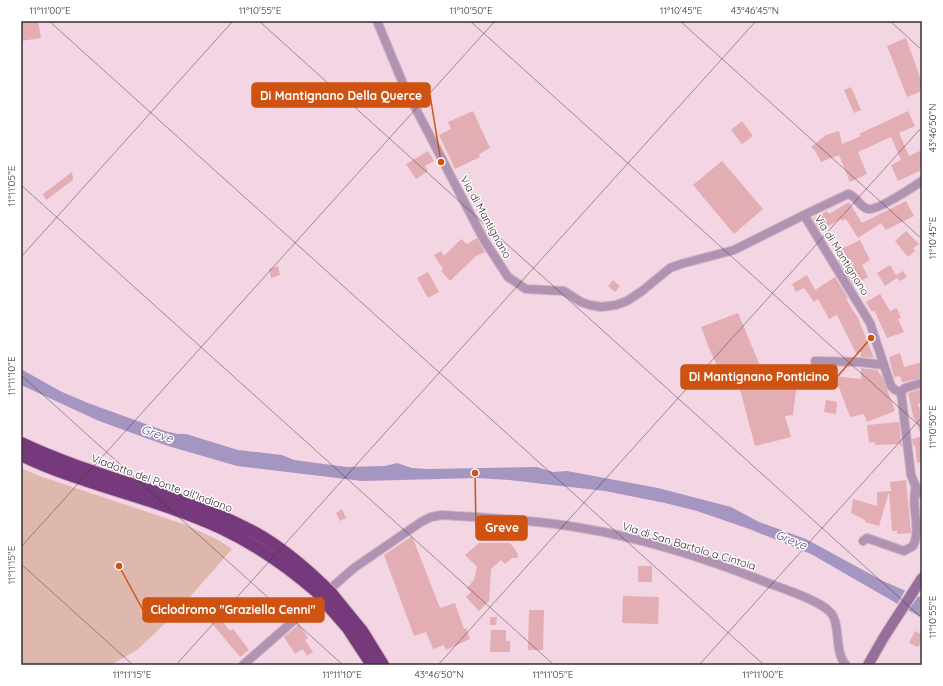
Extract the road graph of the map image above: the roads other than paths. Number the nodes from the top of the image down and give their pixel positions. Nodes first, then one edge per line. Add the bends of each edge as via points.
1 (378, 21) edge
2 (922, 181) edge
3 (804, 215) junction
4 (815, 361) dead end
5 (884, 365) junction
6 (922, 383) edge
7 (901, 392) junction
8 (21, 443) edge
9 (21, 455) edge
10 (916, 487) junction
11 (922, 494) edge
12 (863, 541) dead end
13 (922, 578) edge
14 (322, 594) junction
15 (357, 641) junction
16 (243, 665) edge
17 (366, 665) edge
18 (372, 665) edge
19 (383, 665) edge
20 (846, 665) edge
21 (868, 665) edge

1 - 3 street, Via di Mantignano via 404,86 484,240 508,277 526,289 564,291 590,305 616,305 642,291 670,268 734,250
2 - 3 street via 872,209 864,207 848,194
3 - 5 street, Via di Mantignano via 865,314 874,332
4 - 5 street
5 - 7 street, Via di Mantignano via 891,386
6 - 7 street via 905,388
7 - 10 street via 911,474
8 - 14 highway, Viadotto del Ponte all'Indiano via 75,466 196,507 249,529 295,559
9 - 14 highway, Viadotto del Ponte all'Indiano via 220,528 271,556
10 - 11 street
10 - 12 street via 916,538 911,549 898,550 867,538
13 - 21 street
14 - 15 highway, Viadotto del Ponte all'Indiano
14 - 16 street, Via di San Bartolo a Cintoia
14 - 19 highway, Viadotto del Ponte all'Indiano via 362,632
14 - 20 street, Via di San Bartolo a Cintoia via 354,568 431,517 469,517 550,524 614,534 670,549 732,569 819,604 833,617 839,650
15 - 17 highway
15 - 18 highway, Viadotto del Ponte all'Indiano

